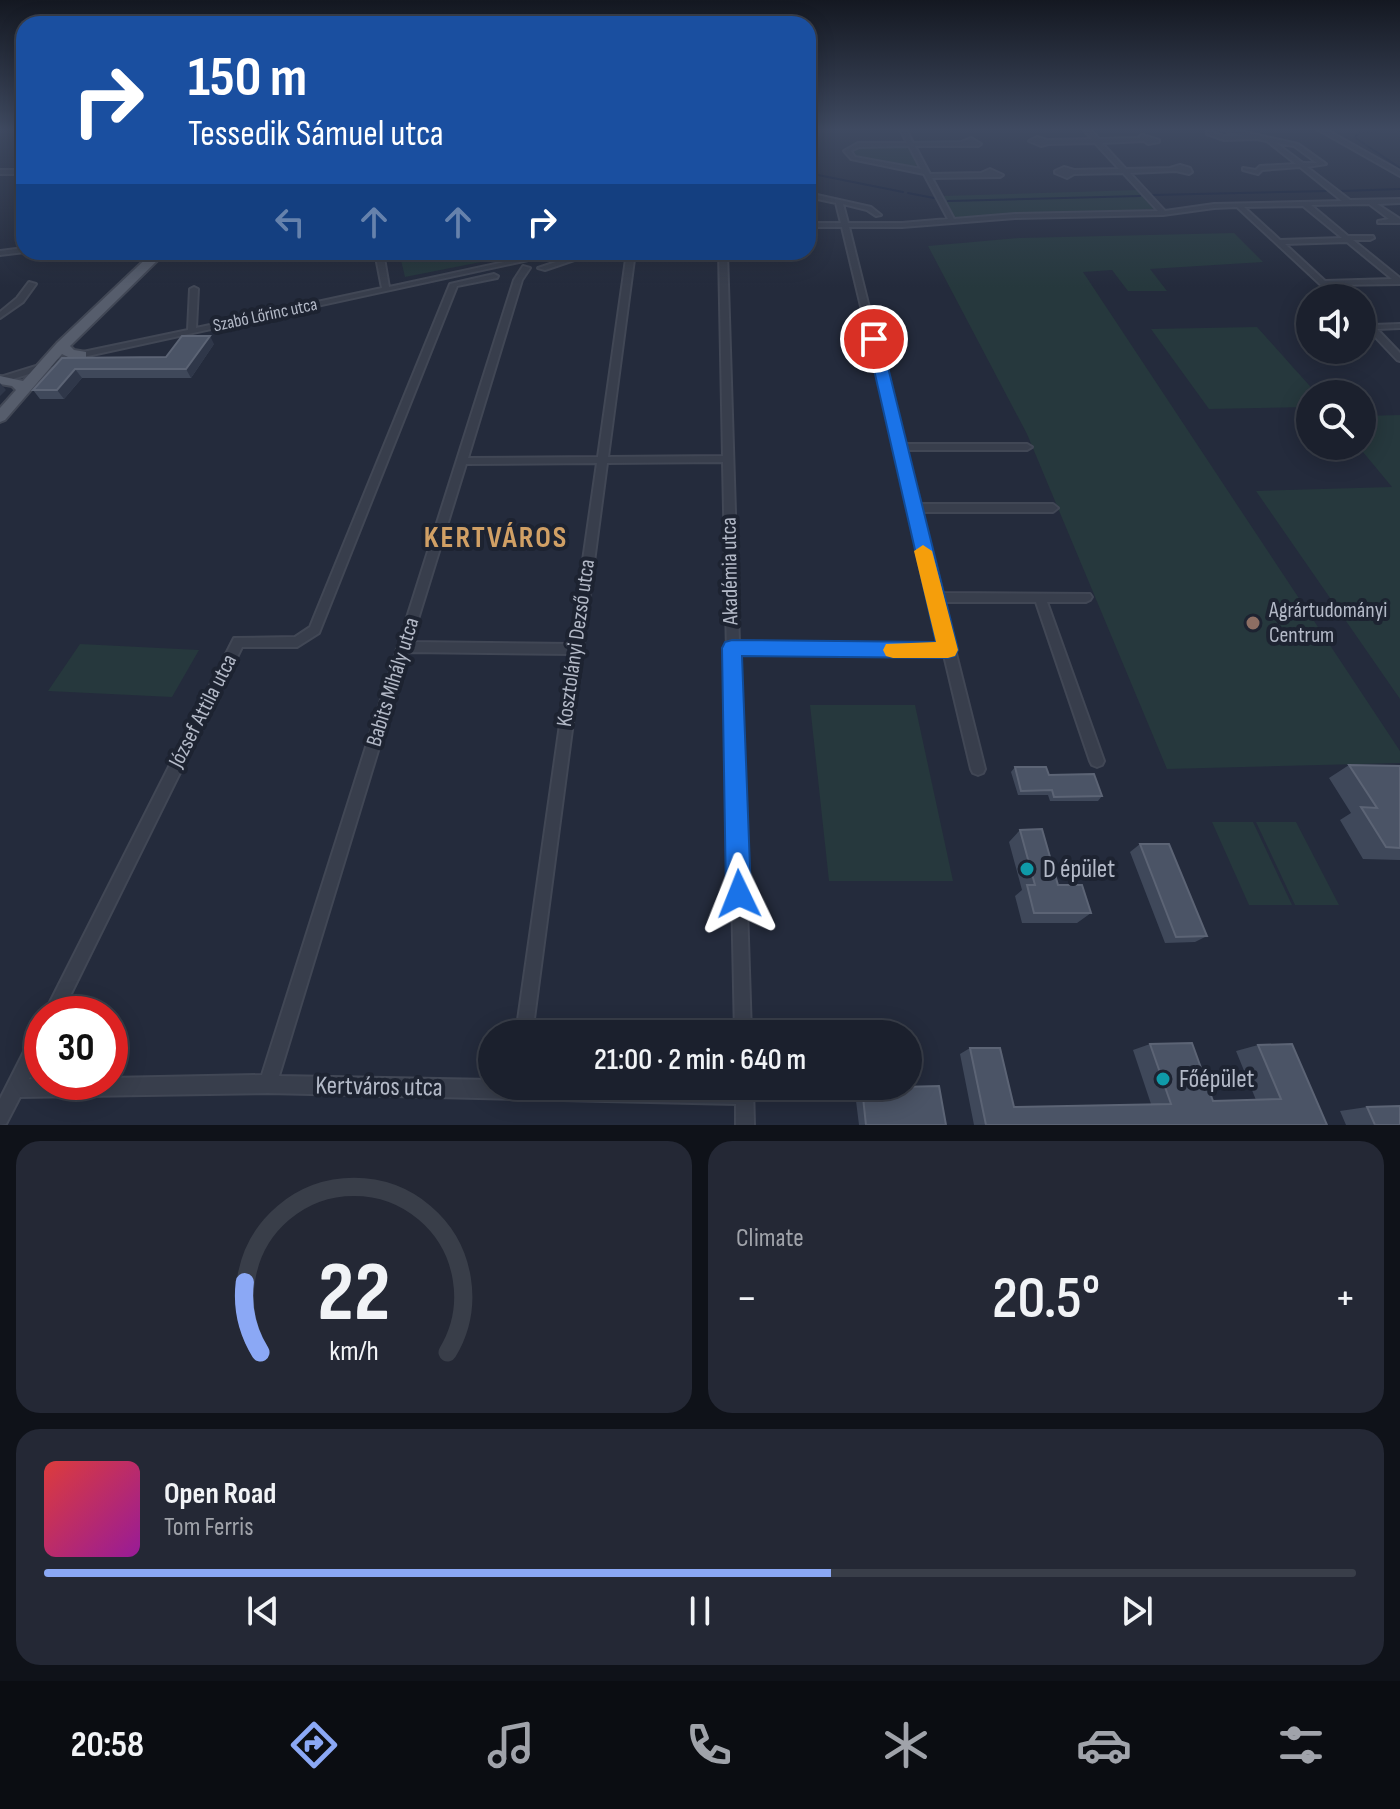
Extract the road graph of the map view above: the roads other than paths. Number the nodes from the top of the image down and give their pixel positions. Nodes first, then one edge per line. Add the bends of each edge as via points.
1 (931, 182) edge
2 (1134, 182) edge
3 (1323, 182) edge
4 (816, 197) edge
5 (1371, 201) junction
6 (1400, 201) edge
7 (839, 202) junction
8 (1348, 202) junction
9 (1304, 203) junction
10 (1238, 205) junction
11 (1163, 213) junction
12 (878, 215) dead end
13 (952, 221) junction
14 (1380, 222) dead end
15 (1398, 222) edge
16 (816, 225) edge
17 (845, 225) junction
18 (1370, 238) dead end
19 (1347, 239) junction
20 (1280, 242) junction
21 (152, 260) edge
22 (380, 260) edge
23 (538, 260) edge
24 (568, 260) edge
25 (630, 260) edge
26 (723, 260) edge
27 (520, 267) junction
28 (542, 268) dead end
29 (494, 276) dead end
30 (453, 280) junction
31 (1399, 281) edge
32 (1324, 283) joint
33 (32, 284) dead end
34 (385, 286) junction
35 (194, 289) dead end
36 (0, 316) edge
37 (1400, 326) edge
38 (1376, 327) edge
39 (1376, 330) edge
40 (192, 331) junction
41 (62, 346) junction
42 (81, 355) junction
43 (1400, 358) edge
44 (45, 366) junction
45 (0, 380) edge
46 (25, 391) junction
47 (0, 417) edge
48 (899, 447) junction
49 (1027, 447) dead end
50 (602, 459) junction
51 (728, 459) junction
52 (461, 461) junction
53 (913, 508) junction
54 (1053, 508) dead end
55 (1086, 597) dead end
56 (935, 598) junction
57 (1040, 598) junction
58 (404, 647) junction
59 (732, 648) junction
60 (575, 649) junction
61 (948, 650) junction
62 (1097, 761) dead end
63 (978, 769) dead end
64 (61, 996) edge
65 (526, 1020) edge
66 (743, 1020) edge
67 (24, 1070) edge
68 (268, 1084) junction
69 (478, 1087) edge
70 (15, 1088) junction
71 (744, 1100) edge
72 (0, 1118) edge
73 (745, 1125) edge

1 - 13 street
2 - 11 street
3 - 8 street
4 - 7 street
5 - 6 street
5 - 8 street
5 - 15 street
7 - 12 street
7 - 17 street
8 - 9 street
9 - 10 street
9 - 19 street
10 - 11 street
10 - 20 street
11 - 13 street
13 - 17 street
14 - 15 street
16 - 17 street
17 - 48 street
18 - 19 street
19 - 20 street
19 - 31 street
20 - 32 street
21 - 41 main road
22 - 34 street
23 - 27 street, Szabó Lőrinc utca
24 - 28 street
25 - 50 street, Kosztolányi Dezső utca
26 - 51 street, Akadémia utca
27 - 30 street, Szabó Lőrinc utca via 485,268
27 - 52 street, Babits Mihály utca
29 - 30 street
30 - 34 street, Szabó Lőrinc utca
30 - 64 street, József Attila utca via 315,630 297,642 238,642
31 - 32 street
33 - 36 street
34 - 40 street, Szabó Lőrinc utca
35 - 40 street
37 - 38 street
39 - 43 street
40 - 42 street, Szabó Lőrinc utca
41 - 42 main road
41 - 44 main road
42 - 44 street, Szabó Lőrinc utca
44 - 45 street, Szabó Lőrinc utca
44 - 46 main road
45 - 46 main road
46 - 47 main road
48 - 49 street
48 - 53 street
50 - 51 street
50 - 52 street
50 - 60 street, Kosztolányi Dezső utca
51 - 59 street, Akadémia utca
52 - 58 street, Babits Mihály utca
53 - 54 street
53 - 56 street
55 - 57 street
56 - 57 street
56 - 61 street
57 - 62 street
58 - 60 street
58 - 68 street, Babits Mihály utca
59 - 61 street
59 - 66 street, Akadémia utca
60 - 65 street, Kosztolányi Dezső utca
61 - 63 street
67 - 70 street
68 - 69 street, Kertváros utca
68 - 70 street, Kertváros utca
70 - 72 street
71 - 73 street

